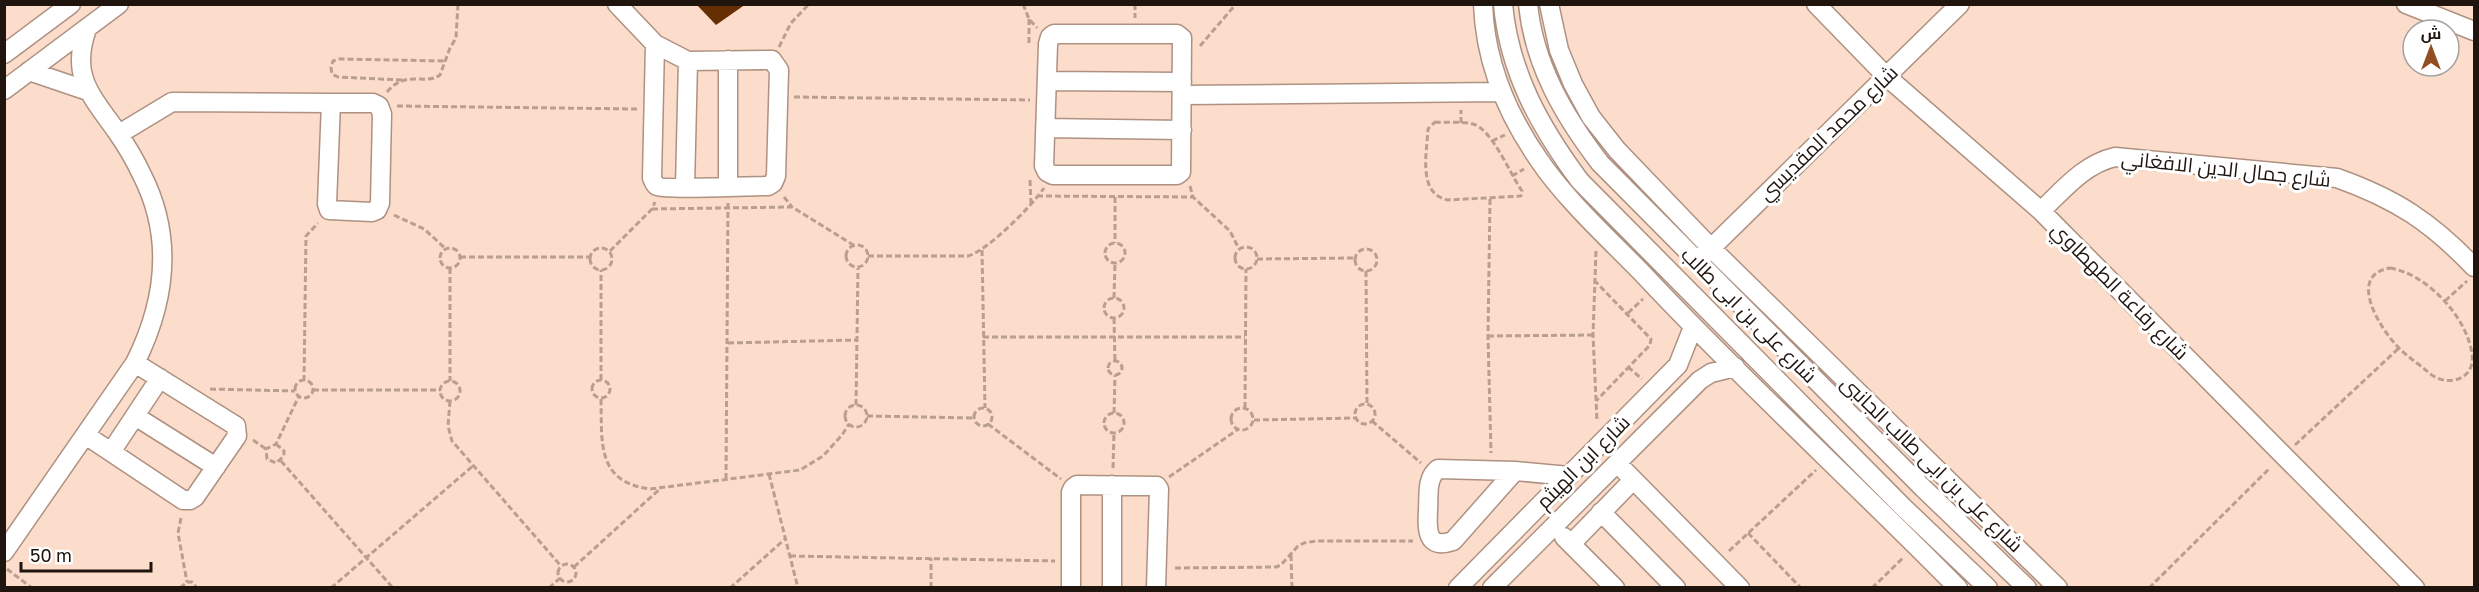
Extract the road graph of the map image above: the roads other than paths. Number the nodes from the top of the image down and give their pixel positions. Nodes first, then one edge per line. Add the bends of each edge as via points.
1 (71, 4) edge
2 (119, 4) edge
3 (617, 4) edge
4 (1483, 4) edge
5 (1503, 4) edge
6 (1528, 4) edge
7 (1549, 4) edge
8 (1816, 4) edge
9 (1960, 4) edge
10 (2406, 4) edge
11 (87, 29) junction
12 (2475, 31) edge
13 (655, 44) junction
14 (5, 53) edge
15 (728, 60) junction
16 (688, 61) junction
17 (29, 71) junction
18 (1886, 76) junction
19 (1047, 81) junction
20 (1182, 88) junction
21 (4, 90) edge
22 (88, 91) junction
23 (1501, 92) junction
24 (331, 103) junction
25 (1045, 128) junction
26 (1182, 130) junction
27 (119, 134) junction
28 (685, 187) junction
29 (728, 187) junction
30 (2041, 211) junction
31 (1711, 248) junction
32 (1696, 262) junction
33 (2475, 267) edge
34 (1693, 327) junction
35 (135, 363) junction
36 (1735, 366) junction
37 (160, 378) junction
38 (135, 416) junction
39 (87, 436) junction
40 (1842, 446) junction
41 (111, 452) junction
42 (1829, 459) junction
43 (1617, 463) junction
44 (216, 467) junction
45 (1515, 471) junction
46 (1569, 476) junction
47 (1633, 480) junction
48 (1112, 485) junction
49 (1923, 488) junction
50 (1903, 507) junction
51 (1601, 512) junction
52 (1554, 527) junction
53 (1571, 544) junction
54 (4, 552) edge
55 (1071, 588) edge
56 (1112, 588) edge
57 (1156, 588) edge
58 (1458, 588) edge
59 (1492, 588) edge
60 (1615, 588) edge
61 (1676, 588) edge
62 (1740, 588) edge
63 (1958, 588) edge
64 (1988, 588) edge
65 (2027, 588) edge
66 (2058, 588) edge
67 (2415, 588) edge

1 - 14 street
2 - 11 street
3 - 13 street
4 - 23 street via 1484,27
5 - 40 street, شارع على بن ابى طالب via 1514,65 1531,106 1551,143 1580,181
6 - 32 street, شارع على بن ابى طالب via 1539,57 1574,128 1600,163
7 - 31 street, شارع على بن ابى طالب الجانبى via 1559,50 1591,117 1617,150
8 - 18 street, شارع رفاعة الطهطاوي
9 - 18 street, شارع محمد المقديسي
10 - 12 street
11 - 17 street
11 - 22 street via 80,60
13 - 16 street
13 - 28 street via 652,178 660,188
15 - 16 street
15 - 29 street
15 - 29 street via 772,60 779,70 773,183
16 - 28 street
17 - 21 street
17 - 22 street
18 - 30 street, شارع رفاعة الطهطاوي
18 - 31 street, شارع محمد المقديسي
19 - 20 street
19 - 20 street via 1050,37 1054,34 1177,34 1182,38
19 - 25 street
20 - 23 street
20 - 26 street
22 - 27 street
23 - 34 street via 1539,161
24 - 24 street via 379,106 382,125 377,210 329,210
24 - 27 street via 172,102
25 - 26 street
25 - 26 street via 1044,166 1053,175 1177,175 1181,172
27 - 35 street via 153,198 163,249 162,275 150,332
28 - 29 street
30 - 33 street, شارع جمال الدين الافغاني via 2089,166 2115,157 2337,178 2402,206 2431,226
30 - 67 street, شارع رفاعة الطهطاوي
31 - 32 street, شارع محمد المقديسي
31 - 66 street, شارع على بن ابى طالب الجانبى
32 - 49 street, شارع على بن ابى طالب
34 - 36 street
34 - 46 street, شارع ابن الهيثم via 1678,365
35 - 37 street
35 - 39 street
36 - 42 street
36 - 43 street, شارع ابن الهيثم via 1700,380
37 - 38 street
37 - 44 street via 237,426 237,436
38 - 41 street
38 - 44 street
39 - 41 street
39 - 54 street
40 - 42 street
40 - 50 street, شارع على بن ابى طالب
41 - 44 street via 183,500 195,496
42 - 63 street
43 - 47 street
43 - 52 street, شارع ابن الهيثم
45 - 45 street via 1453,541 1433,541 1427,532 1429,481 1433,473 1445,467
45 - 46 street
46 - 58 street, شارع ابن الهيثم
47 - 51 street
47 - 62 street
48 - 55 street via 1073,488
48 - 56 street
48 - 57 street via 1157,486
49 - 50 street
49 - 65 street, شارع على بن ابى طالب
50 - 64 street, شارع على بن ابى طالب
51 - 53 street
51 - 61 street
52 - 53 street
52 - 59 street, شارع ابن الهيثم
53 - 60 street

